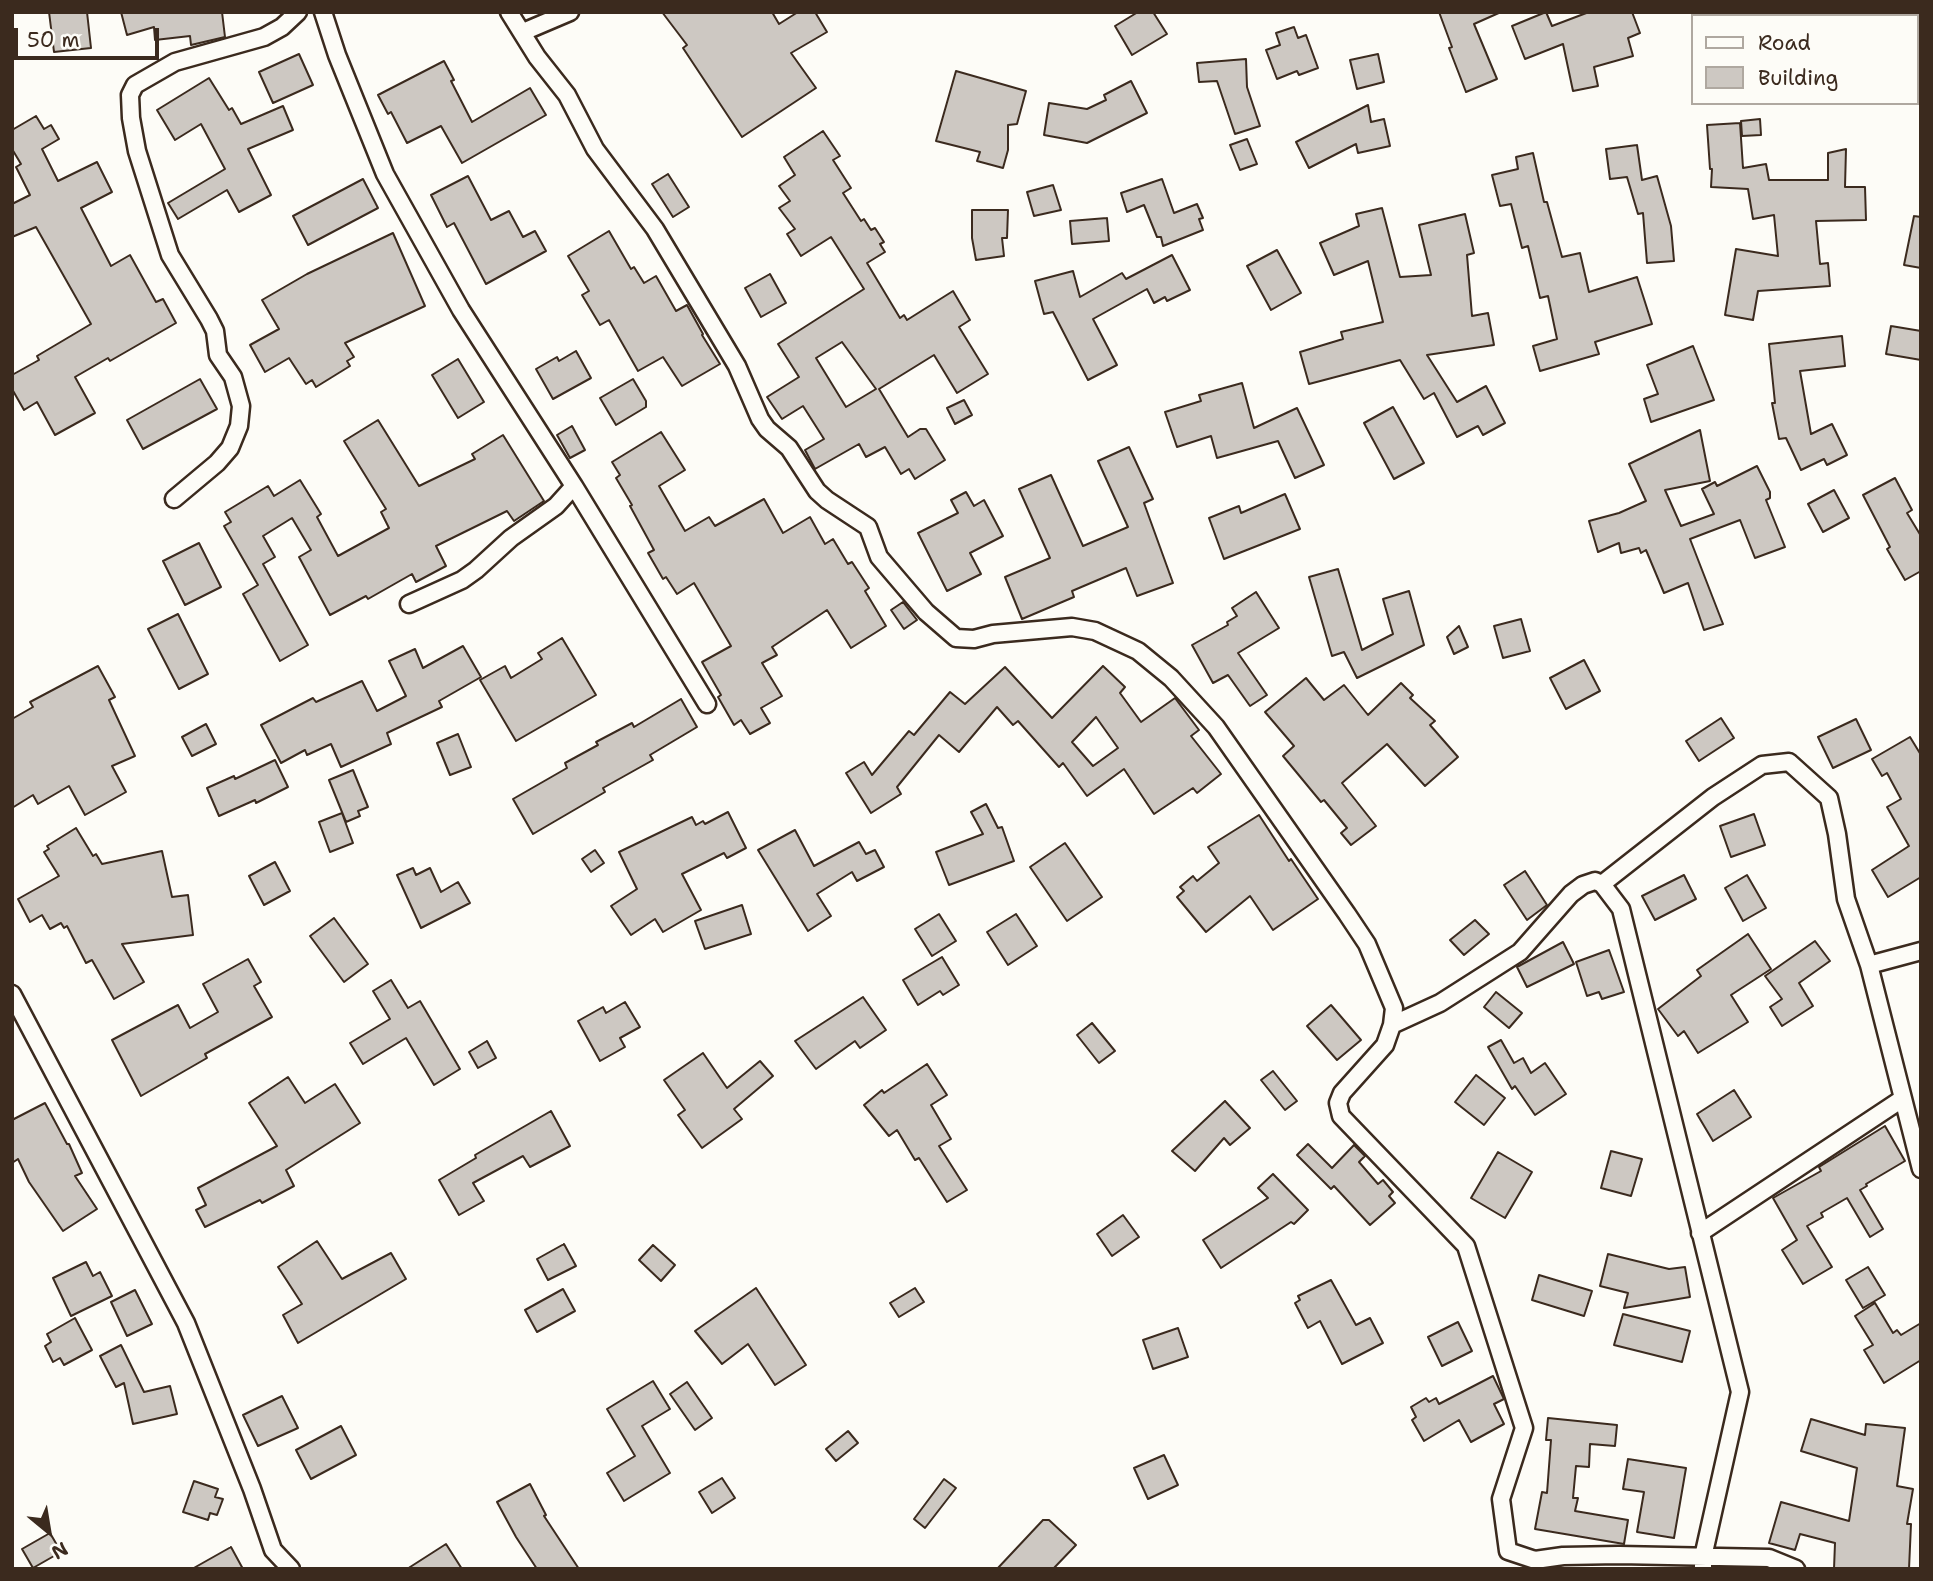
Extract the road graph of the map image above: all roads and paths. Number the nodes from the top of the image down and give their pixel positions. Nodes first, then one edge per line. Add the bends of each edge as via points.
1 (298, 12) edge
2 (323, 12) edge
3 (509, 12) edge
4 (570, 12) edge
5 (523, 32) junction
6 (574, 486) junction
7 (174, 499) dead end
8 (409, 604) dead end
9 (707, 704) dead end
10 (1602, 884) junction
11 (1921, 951) edge
12 (1869, 965) junction
13 (12, 994) edge
14 (1392, 1025) junction
15 (1902, 1099) junction
16 (1921, 1169) edge
17 (1700, 1233) junction
18 (1703, 1563) edge
19 (292, 1569) edge
20 (1796, 1569) edge

1 - 7 street via 264,37 175,62 135,85 130,95 137,151 170,255 215,331 218,355 233,377 241,406 230,448
2 - 6 street via 385,174 461,310
3 - 5 street
4 - 5 street
5 - 14 street via 567,94 595,149 656,229 737,366 760,419 789,448 817,491 869,527 879,557 926,612 956,638 1072,627 1095,631 1138,651 1171,678 1216,727 1367,944 1394,1008
6 - 8 street via 476,570
6 - 9 street
10 - 12 street via 1713,797 1762,765 1789,762 1829,798 1846,899
10 - 14 street via 1595,881 1571,894 1520,952 1440,1003
10 - 17 street via 1621,909
11 - 12 street
12 - 15 street
13 - 19 street via 186,1323 274,1549
14 - 18 street via 1385,1045 1338,1103 1341,1116 1466,1246 1524,1428 1501,1499 1508,1551 1535,1560 1563,1556
15 - 16 street
15 - 17 street
17 - 18 street via 1740,1392
18 - 20 street via 1769,1558

